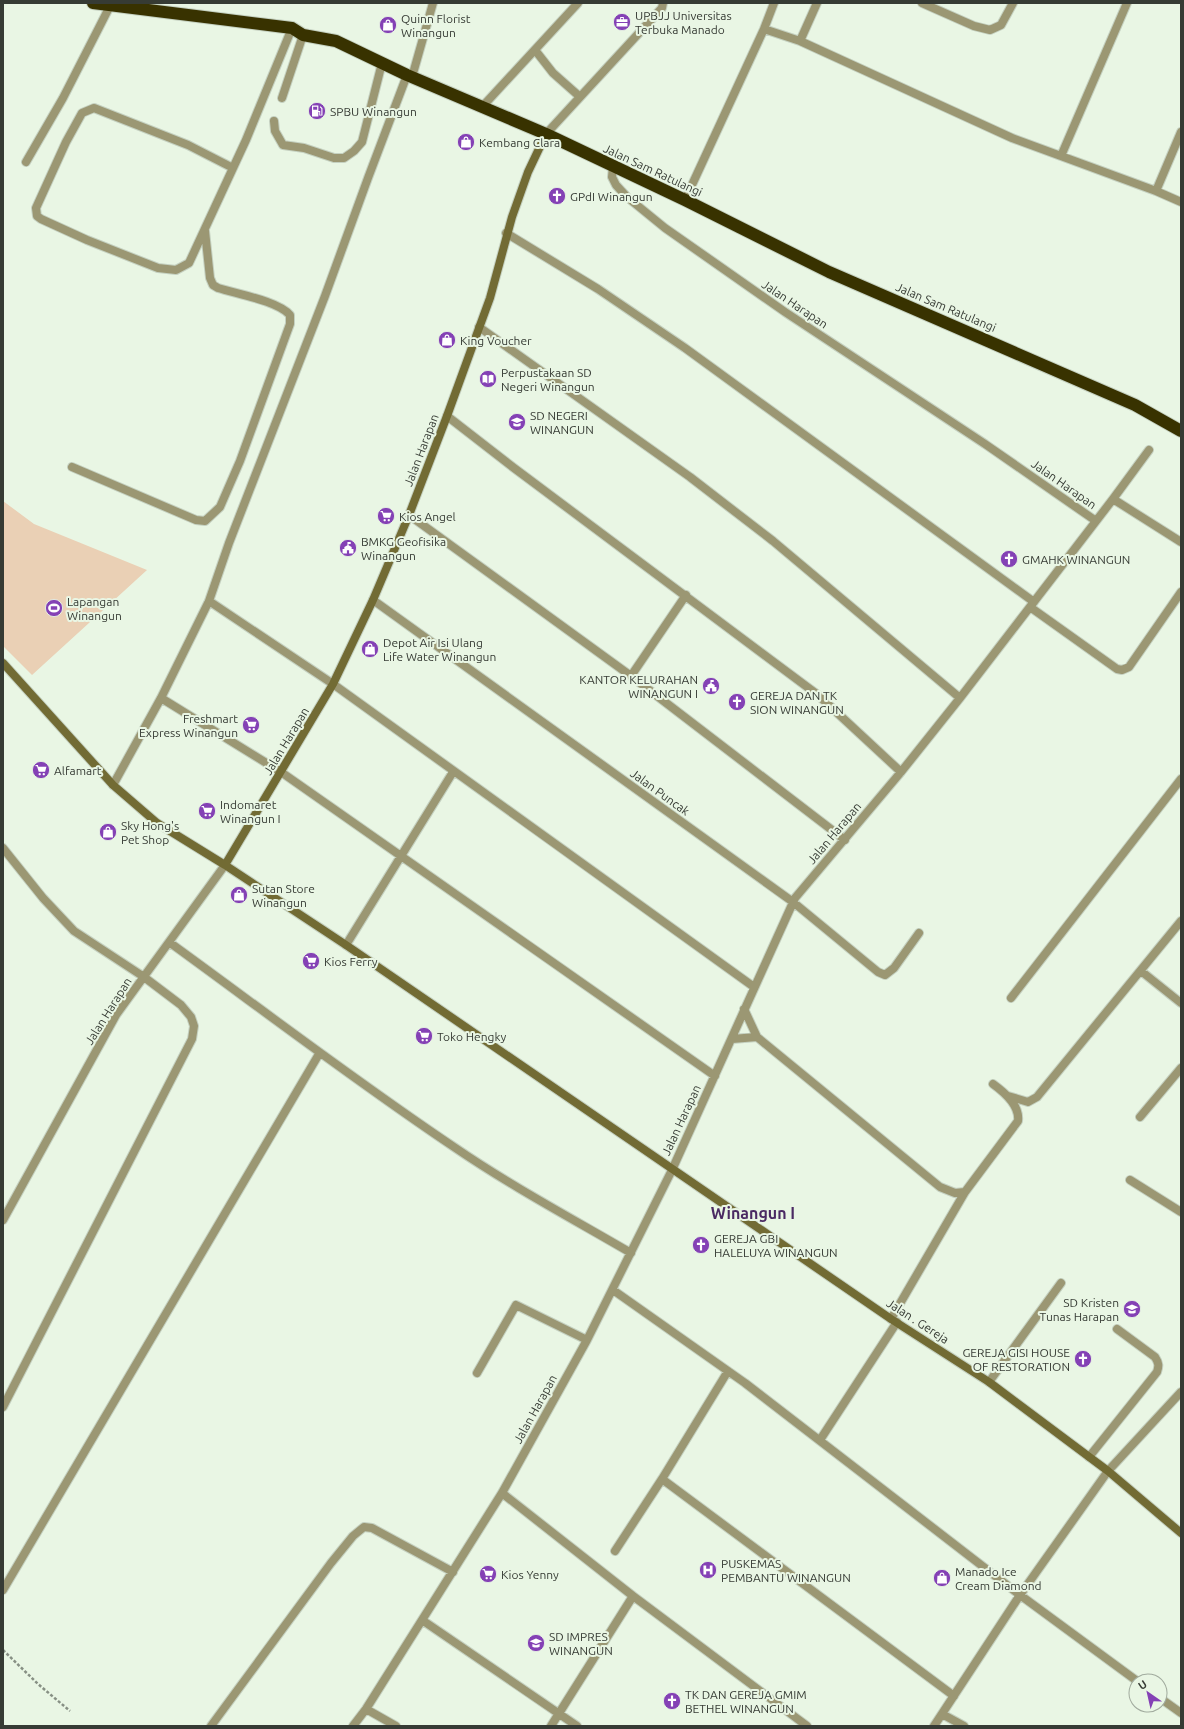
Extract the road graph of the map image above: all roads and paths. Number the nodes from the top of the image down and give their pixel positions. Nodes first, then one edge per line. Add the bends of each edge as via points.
1 (93, 3) edge
2 (433, 3) edge
3 (578, 3) edge
4 (663, 3) edge
5 (774, 3) edge
6 (817, 3) edge
7 (922, 3) edge
8 (1013, 3) edge
9 (1126, 3) edge
10 (110, 6) junction
11 (292, 28) junction
12 (764, 29) junction
13 (303, 35) junction
14 (800, 41) junction
15 (535, 50) junction
16 (382, 63) junction
17 (410, 76) junction
18 (580, 96) junction
19 (282, 98) dead end
20 (482, 107) junction
21 (274, 121) dead end
22 (1181, 132) edge
23 (546, 134) junction
24 (1062, 156) junction
25 (26, 162) dead end
26 (613, 166) junction
27 (233, 168) junction
28 (1156, 191) junction
29 (684, 200) junction
30 (1181, 202) edge
31 (205, 231) junction
32 (506, 233) junction
33 (479, 327) junction
34 (447, 416) junction
35 (1181, 431) edge
36 (1149, 450) dead end
37 (72, 467) dead end
38 (1113, 499) junction
39 (409, 515) junction
40 (1096, 521) junction
41 (1181, 542) edge
42 (1181, 592) edge
43 (686, 595) junction
44 (373, 600) junction
45 (209, 601) junction
46 (1032, 605) junction
47 (3, 663) edge
48 (631, 676) junction
49 (333, 684) junction
50 (161, 698) junction
51 (960, 698) junction
52 (281, 772) junction
53 (453, 772) junction
54 (900, 772) junction
55 (1181, 779) edge
56 (113, 785) junction
57 (845, 840) junction
58 (3, 848) edge
59 (402, 856) junction
60 (225, 864) junction
61 (793, 902) junction
62 (1181, 921) edge
63 (919, 934) dead end
64 (170, 942) junction
65 (346, 945) junction
66 (1141, 971) junction
67 (144, 977) junction
68 (754, 987) junction
69 (1011, 998) dead end
70 (1181, 1003) edge
71 (744, 1009) junction
72 (757, 1037) junction
73 (732, 1039) junction
74 (319, 1054) junction
75 (1181, 1068) edge
76 (715, 1076) junction
77 (993, 1084) dead end
78 (1008, 1096) junction
79 (1140, 1117) dead end
80 (672, 1170) junction
81 (1130, 1180) dead end
82 (964, 1192) junction
83 (1181, 1212) edge
84 (3, 1220) edge
85 (631, 1253) junction
86 (1061, 1284) dead end
87 (613, 1290) junction
88 (894, 1321) junction
89 (1117, 1329) dead end
90 (587, 1340) junction
91 (728, 1371) junction
92 (476, 1373) dead end
93 (989, 1382) junction
94 (1181, 1392) edge
95 (3, 1407) edge
96 (820, 1440) junction
97 (1089, 1457) junction
98 (1108, 1471) junction
99 (662, 1479) junction
100 (502, 1493) junction
101 (1181, 1533) edge
102 (615, 1551) dead end
103 (453, 1572) junction
104 (3, 1590) edge
105 (1020, 1595) junction
106 (633, 1596) junction
107 (422, 1620) junction
108 (3, 1650) edge
109 (1128, 1674) edge
110 (954, 1696) junction
111 (1168, 1704) edge
112 (366, 1709) junction
113 (70, 1711) dead end
114 (1181, 1713) edge
115 (558, 1714) junction
116 (942, 1714) junction
117 (211, 1726) edge
118 (353, 1726) edge
119 (396, 1726) edge
120 (551, 1726) edge
121 (577, 1726) edge
122 (807, 1726) edge
123 (934, 1726) edge
124 (964, 1726) edge

1 - 10 highway, Jalan Sam Ratulangi
2 - 17 street
3 - 15 street
4 - 18 street via 662,8
5 - 12 street
6 - 14 street
7 - 8 street via 974,26 990,30 1001,25
9 - 24 street
10 - 11 highway, Jalan Sam Ratulangi
10 - 25 street via 63,98
11 - 13 highway, Jalan Sam Ratulangi
11 - 27 street
12 - 14 street
12 - 29 street
13 - 16 highway, Jalan Sam Ratulangi via 336,41
13 - 19 street
14 - 24 street via 1012,138
15 - 18 street via 553,72
15 - 20 street
16 - 17 highway, Jalan Sam Ratulangi
16 - 21 street via 362,142 344,158 334,158 304,148 283,145 275,131
17 - 20 highway, Jalan Sam Ratulangi
17 - 45 street via 368,178
18 - 23 street
20 - 23 highway, Jalan Sam Ratulangi
22 - 28 street
23 - 26 highway, Jalan Sam Ratulangi
23 - 32 street, Jalan Harapan via 528,172
24 - 28 street
26 - 29 highway, Jalan Sam Ratulangi
26 - 40 street, Jalan Harapan via 612,177 616,185 665,228 785,312 986,444
27 - 31 street
27 - 31 street via 188,145 94,108 82,113 36,208 37,216 41,219 87,240 158,268 170,270 189,263
28 - 30 street
29 - 35 highway, Jalan Sam Ratulangi via 829,272 1135,405
31 - 37 street via 213,285 271,304 286,310 290,315 290,324 220,507 205,521 196,520
32 - 33 street, Jalan Harapan via 490,298
32 - 46 street via 598,289 685,348
33 - 34 street, Jalan Harapan
33 - 51 street via 690,477 795,559
34 - 39 street, Jalan Harapan
34 - 43 street
36 - 38 street
38 - 40 street
38 - 41 street
39 - 44 street, Jalan Harapan
39 - 48 street
40 - 46 street, Jalan Harapan
42 - 46 street via 1129,667 1122,670 1117,669
43 - 48 street
43 - 54 street via 818,695
44 - 49 street, Jalan Harapan
44 - 61 street, Jalan Puncak
45 - 49 street
45 - 50 street
46 - 51 street, Jalan Harapan
47 - 56 street, Jalan . Gereja
48 - 57 street
49 - 52 street, Jalan Harapan
49 - 53 street
50 - 52 street
50 - 56 street
51 - 54 street, Jalan Harapan
52 - 59 street
52 - 60 street, Jalan Harapan
53 - 59 street
53 - 68 street
54 - 57 street, Jalan Harapan
55 - 69 street
56 - 60 street, Jalan . Gereja via 157,823
57 - 61 street, Jalan Harapan
58 - 67 street via 43,898 74,931
59 - 65 street
59 - 76 street
60 - 64 street, Jalan Harapan
60 - 65 street, Jalan . Gereja
61 - 63 street, Jalan Puncak via 846,947 885,975 894,968
61 - 68 street, Jalan Harapan
62 - 66 street
64 - 67 street, Jalan Harapan
64 - 74 street
65 - 80 street, Jalan . Gereja
66 - 70 street
66 - 78 street via 1037,1097 1028,1102
67 - 84 street, Jalan Harapan via 116,1015
67 - 95 street via 181,1005 191,1017 194,1026 192,1039
68 - 71 street, Jalan Harapan
71 - 72 street
71 - 73 street, Jalan Harapan
72 - 73 street
72 - 82 street via 940,1187 955,1193
73 - 76 street, Jalan Harapan
74 - 85 street via 473,1160
74 - 104 street
75 - 79 street
76 - 80 street, Jalan Harapan
77 - 78 street
78 - 82 street via 1019,1115 1018,1121
80 - 85 street, Jalan Harapan
80 - 88 street, Jalan . Gereja
81 - 83 street
82 - 88 street
85 - 87 street, Jalan Harapan
86 - 93 street
87 - 90 street, Jalan Harapan
87 - 91 street
88 - 93 street, Jalan . Gereja
88 - 96 street
89 - 97 street via 1155,1357 1159,1367
90 - 92 street via 516,1305
90 - 100 street, Jalan Harapan
91 - 96 street
91 - 99 street
93 - 97 street, Jalan . Gereja
94 - 98 street
96 - 105 street
97 - 98 street, Jalan . Gereja
98 - 101 street, Jalan . Gereja
98 - 105 street
99 - 102 street
99 - 110 street
100 - 103 street, Jalan Harapan
100 - 106 street
103 - 107 street, Jalan Harapan
103 - 117 street via 372,1528 364,1527 353,1536 331,1563
105 - 109 street
105 - 110 street
106 - 115 street
106 - 122 street
107 - 112 street, Jalan Harapan
107 - 115 street
108 - 113 path
110 - 116 street
111 - 114 street
112 - 118 street, Jalan Harapan
112 - 119 street
115 - 120 street
115 - 121 street
116 - 123 street
116 - 124 street

